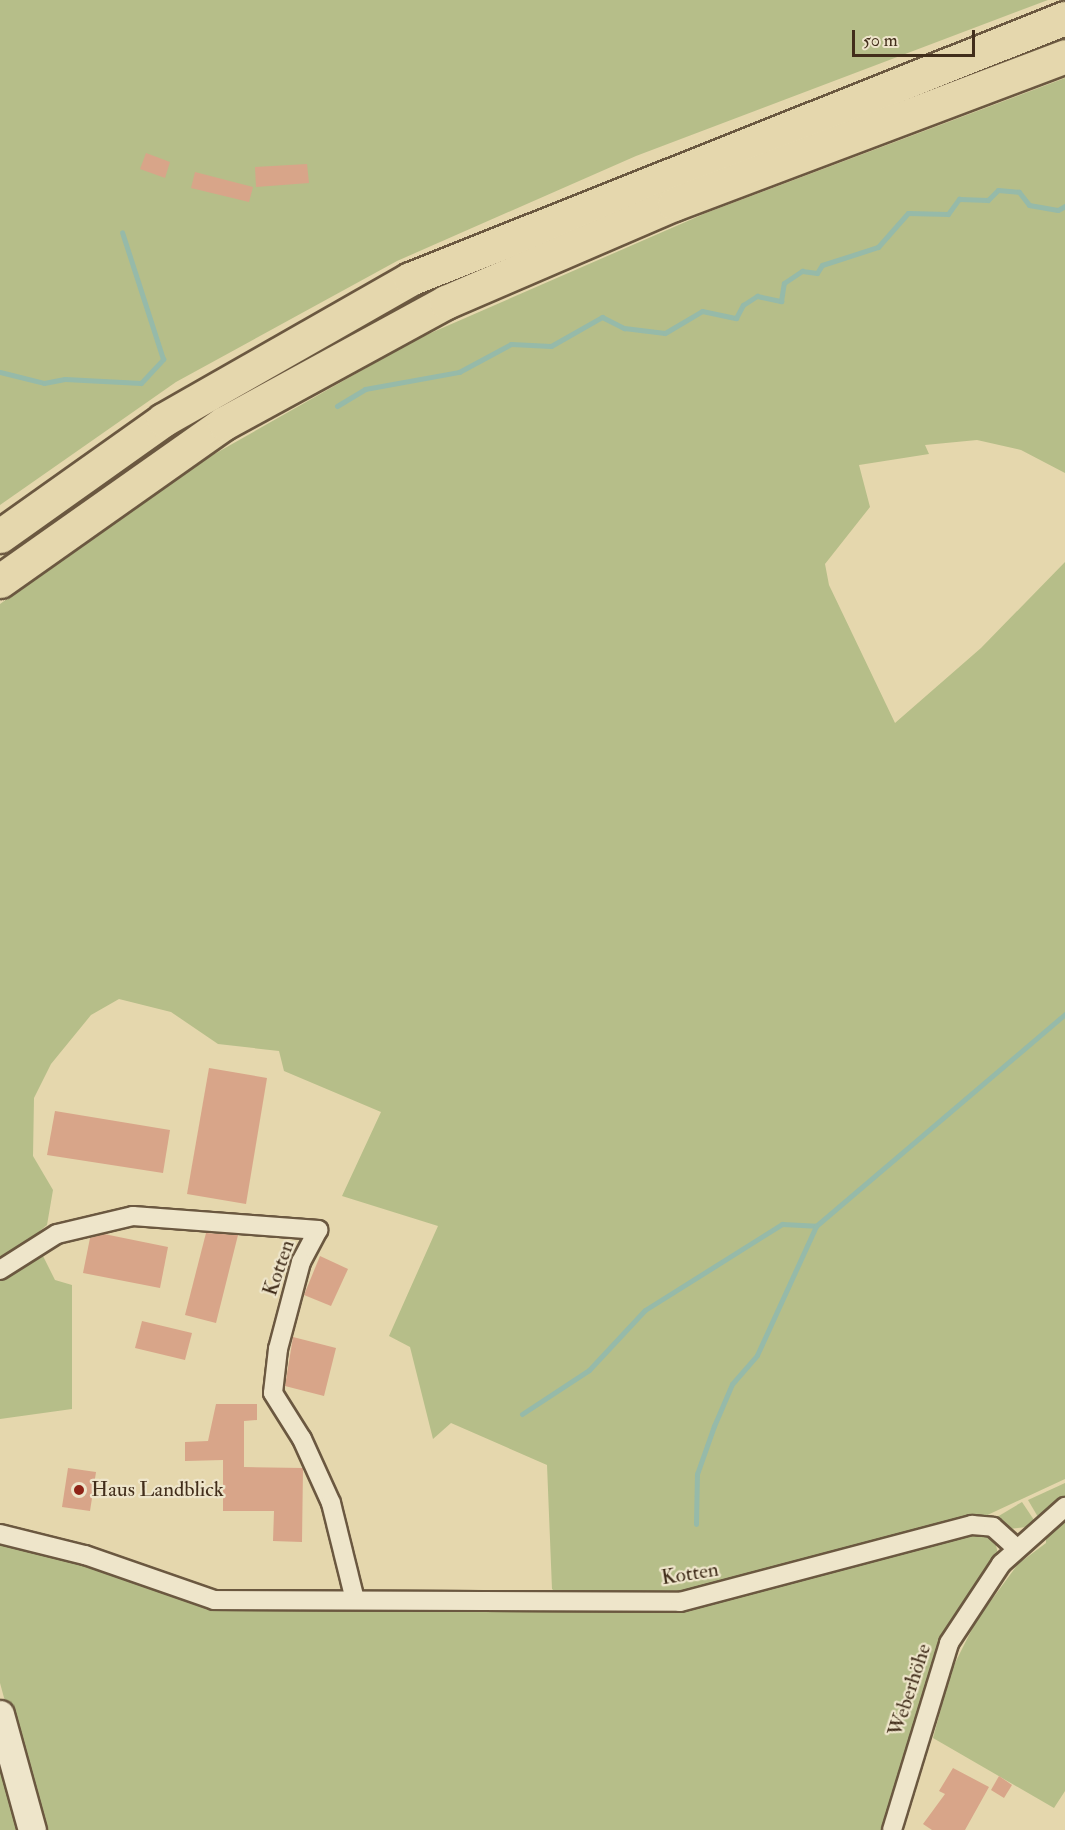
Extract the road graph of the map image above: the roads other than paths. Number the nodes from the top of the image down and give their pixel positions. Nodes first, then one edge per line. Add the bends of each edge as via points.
1 (1065, 18) edge
2 (1065, 56) edge
3 (0, 536) edge
4 (0, 581) edge
5 (0, 1270) edge
6 (1065, 1507) edge
7 (0, 1534) edge
8 (1016, 1548) junction
9 (354, 1596) junction
10 (0, 1714) edge
11 (32, 1830) edge
12 (893, 1830) edge

1 - 3 highway via 410,279 163,420
2 - 4 highway via 653,213 446,302 224,423 144,474
5 - 9 street, Kotten via 57,1234 133,1216 318,1230 301,1262 278,1349 273,1393 302,1439 331,1503
6 - 8 street, Weberhöhe
7 - 9 street, Kotten via 85,1555 199,1598
8 - 9 street, Kotten via 993,1527 972,1525 680,1602
8 - 12 street, Weberhöhe via 988,1580 949,1643
10 - 11 street

